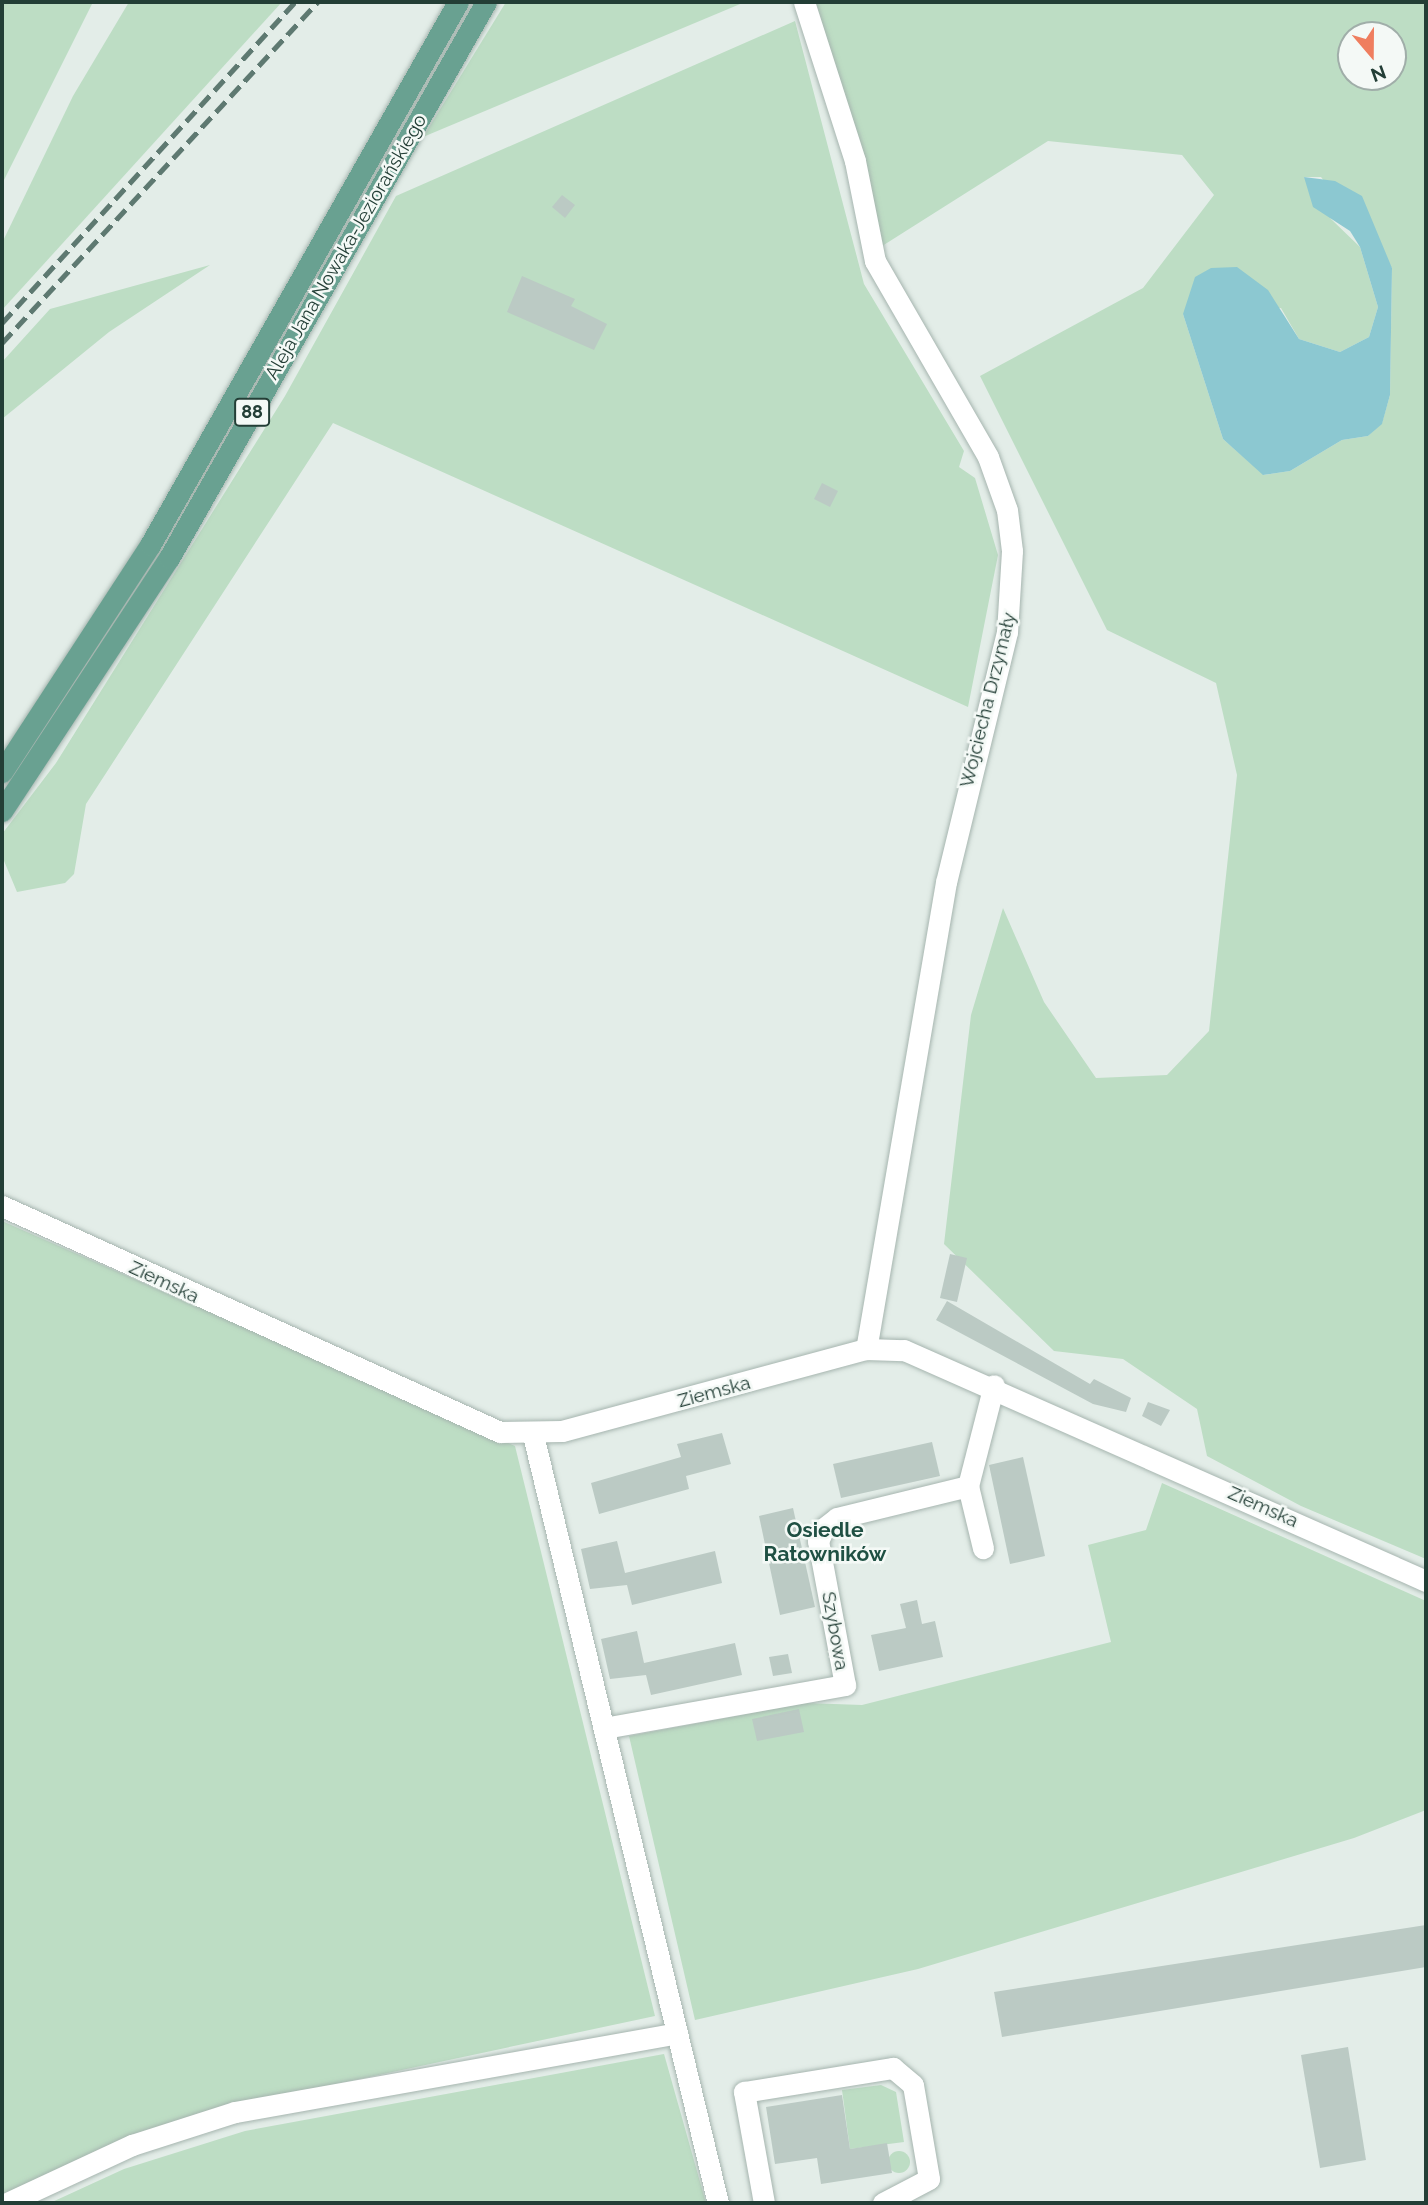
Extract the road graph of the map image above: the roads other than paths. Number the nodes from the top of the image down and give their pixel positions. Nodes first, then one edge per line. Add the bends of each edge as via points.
1 (458, 2) edge
2 (486, 2) edge
3 (804, 2) edge
4 (2, 772) edge
5 (2, 811) edge
6 (2, 1206) edge
7 (866, 1349) junction
8 (994, 1385) junction
9 (533, 1435) junction
10 (968, 1486) junction
11 (984, 1548) dead end
12 (1426, 1581) edge
13 (604, 1728) junction
14 (677, 2033) junction
15 (8, 2203) edge
16 (718, 2203) edge
17 (764, 2203) edge
18 (883, 2203) edge

1 - 4 main road, Aleja Jana Nowaka-Jeziorańskiego / 88 via 150,545
2 - 5 main road, Aleja Jana Nowaka-Jeziorańskiego / 88 via 169,558
3 - 7 street, Wojciecha Drzymały via 855,161 876,261 988,457 1007,510 1012,551 1007,632 948,871
6 - 9 street, Ziemska via 476,1424
7 - 8 street, Ziemska via 904,1350
7 - 9 street, Ziemska
8 - 10 street
8 - 12 street, Ziemska
9 - 13 street
10 - 11 street
10 - 13 street, Szybowa via 837,1518 824,1528 818,1541 845,1685
13 - 14 street
14 - 15 street via 235,2112 132,2145
14 - 16 street
17 - 18 street via 744,2092 893,2068 913,2085 929,2179

